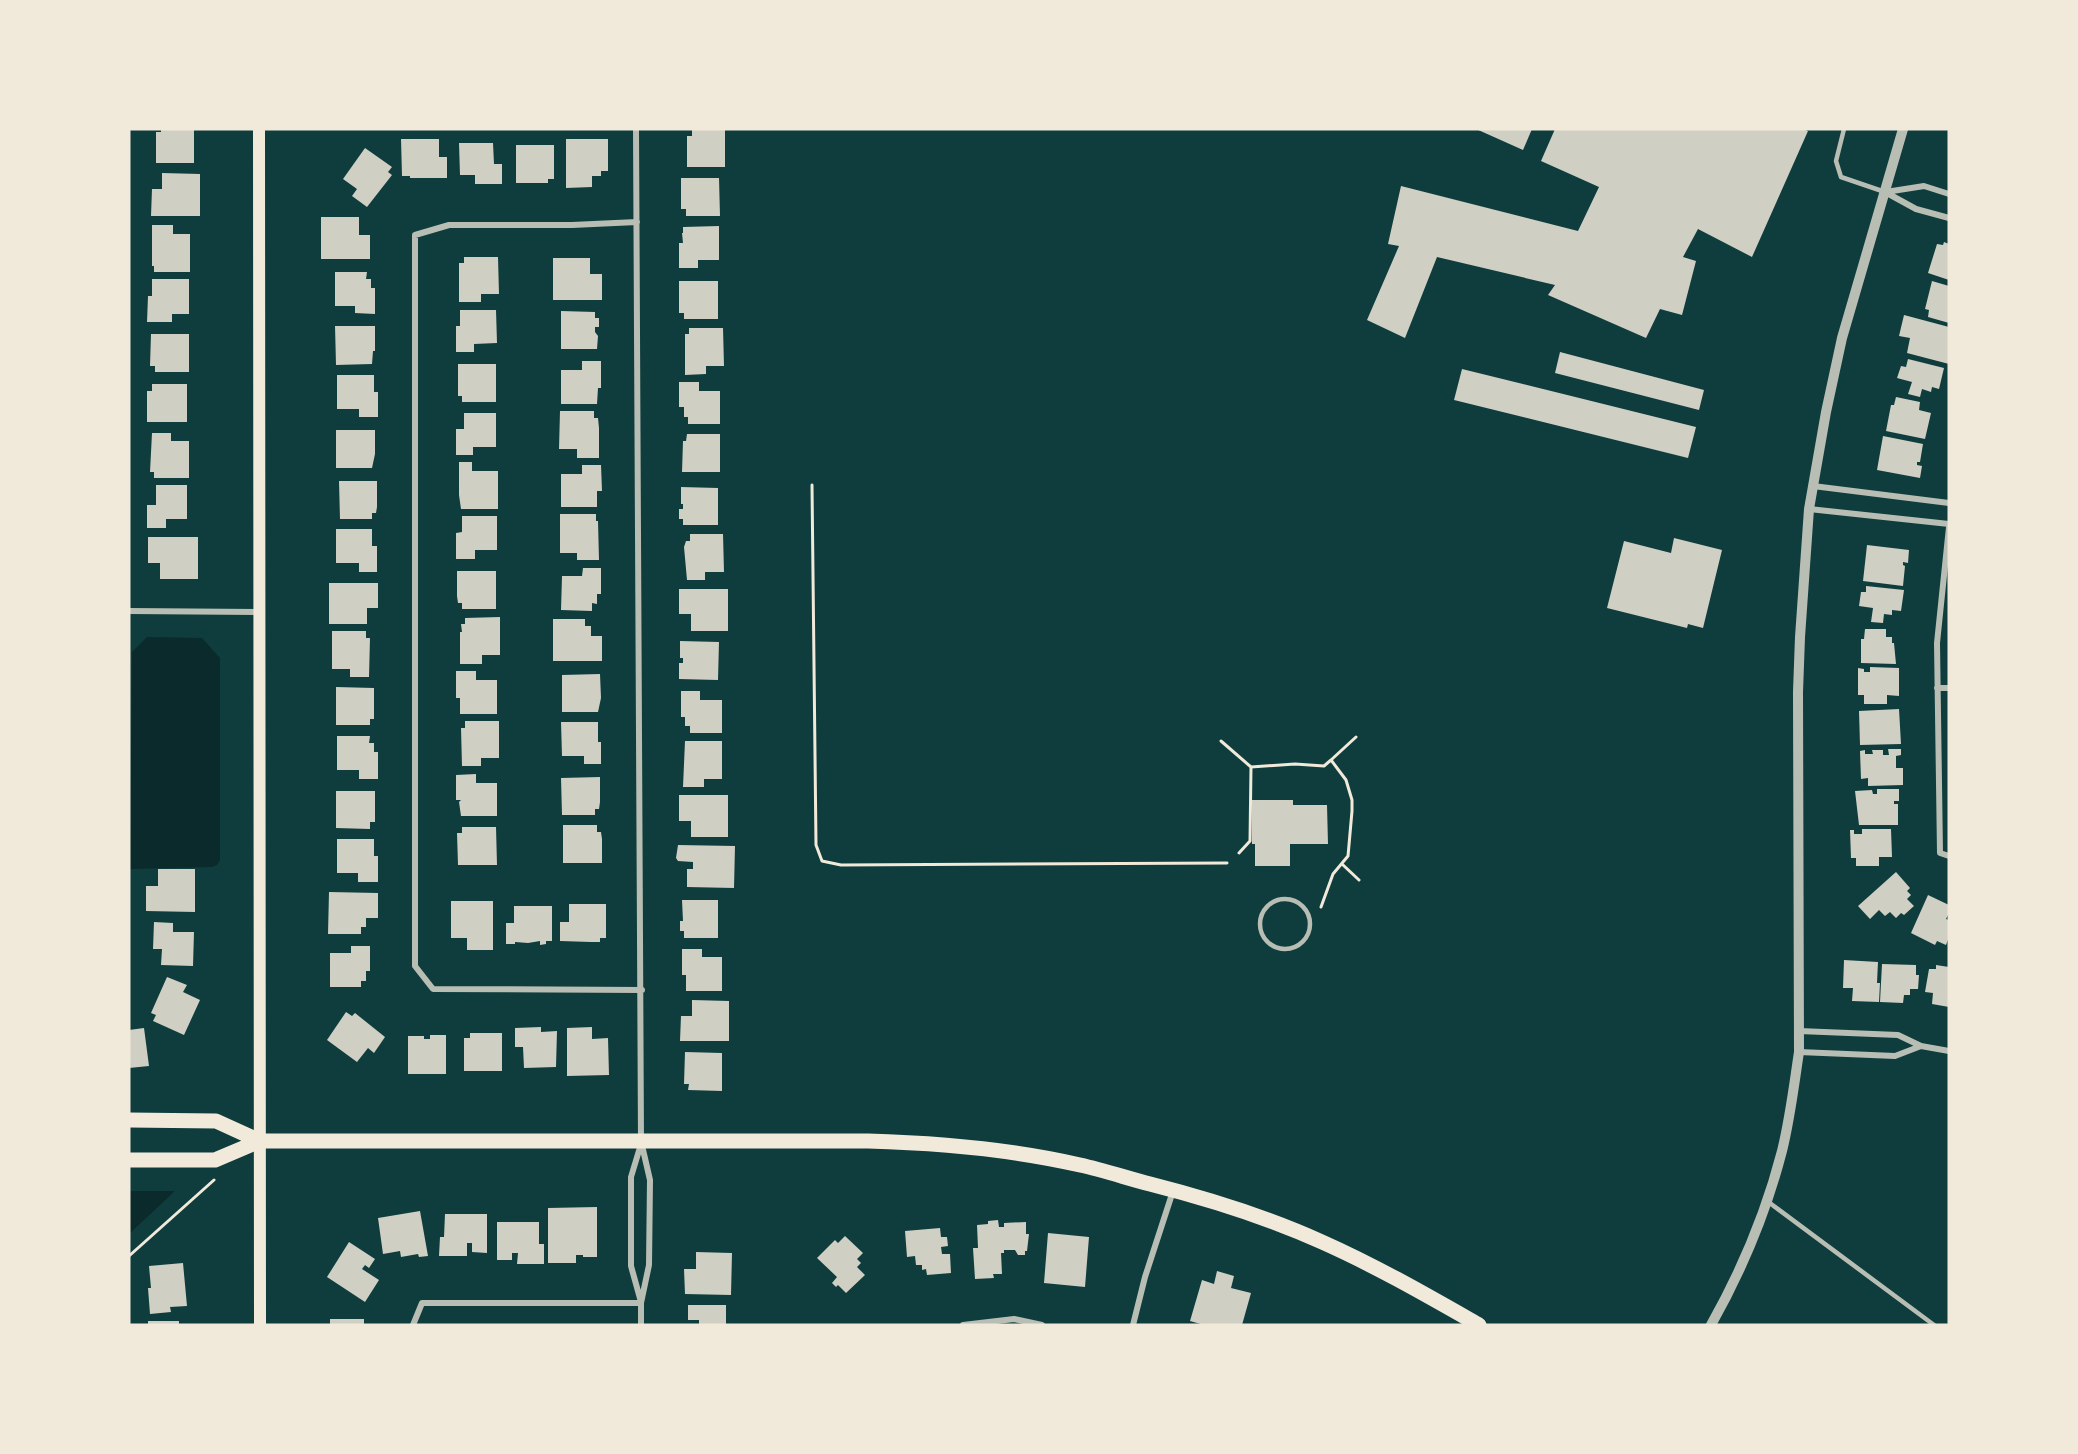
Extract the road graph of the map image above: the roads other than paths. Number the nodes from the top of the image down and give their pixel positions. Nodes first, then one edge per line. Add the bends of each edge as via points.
1 (259, 129) edge
2 (636, 129) edge
3 (1844, 129) edge
4 (1903, 129) edge
5 (1885, 192) junction
6 (1949, 194) edge
7 (1949, 218) edge
8 (637, 222) junction
9 (1813, 486) junction
10 (1949, 503) edge
11 (1809, 509) junction
12 (1949, 525) edge
13 (129, 611) edge
14 (260, 612) junction
15 (1938, 688) junction
16 (1949, 688) edge
17 (1949, 856) edge
18 (1261, 916) joint
19 (642, 990) junction
20 (1799, 1031) junction
21 (1921, 1046) junction
22 (1949, 1051) edge
23 (1799, 1052) junction
24 (129, 1120) edge
25 (260, 1141) junction
26 (641, 1141) junction
27 (129, 1160) edge
28 (1173, 1190) junction
29 (1767, 1202) junction
30 (641, 1303) junction
31 (260, 1325) edge
32 (413, 1325) edge
33 (641, 1325) edge
34 (963, 1325) edge
35 (1042, 1325) edge
36 (1132, 1325) edge
37 (1479, 1325) edge
38 (1712, 1325) edge
39 (1934, 1325) edge

1 - 14 main road
2 - 8 street
3 - 5 lane via 1836,161 1841,177
4 - 5 street
5 - 6 street via 1924,186
5 - 7 street via 1916,210
5 - 9 street via 1842,338
8 - 19 street
8 - 19 street via 449,225 415,235 415,966 433,989
9 - 10 street
9 - 11 street
11 - 12 street
11 - 20 street via 1798,692
12 - 15 street via 1938,643
13 - 14 street
14 - 25 main road
15 - 16 street
15 - 17 street via 1940,853
18 - 18 lane via 1261,932 1277,948 1294,948 1310,928 1306,911 1293,900 1277,900
19 - 26 street
20 - 21 street via 1898,1035
20 - 23 street
21 - 22 street
21 - 23 street via 1895,1056
23 - 29 street via 1782,1150
24 - 25 main road via 216,1121
25 - 26 main road
25 - 27 main road via 215,1160
25 - 31 main road
26 - 28 main road via 918,1143 1007,1152 1080,1165
26 - 30 street via 650,1180 649,1265
26 - 30 street via 632,1177 631,1231 631,1266
28 - 36 street
28 - 37 main road via 1323,1242
29 - 38 street
29 - 39 lane
30 - 32 street via 422,1303
30 - 33 street
34 - 35 street via 1014,1319

